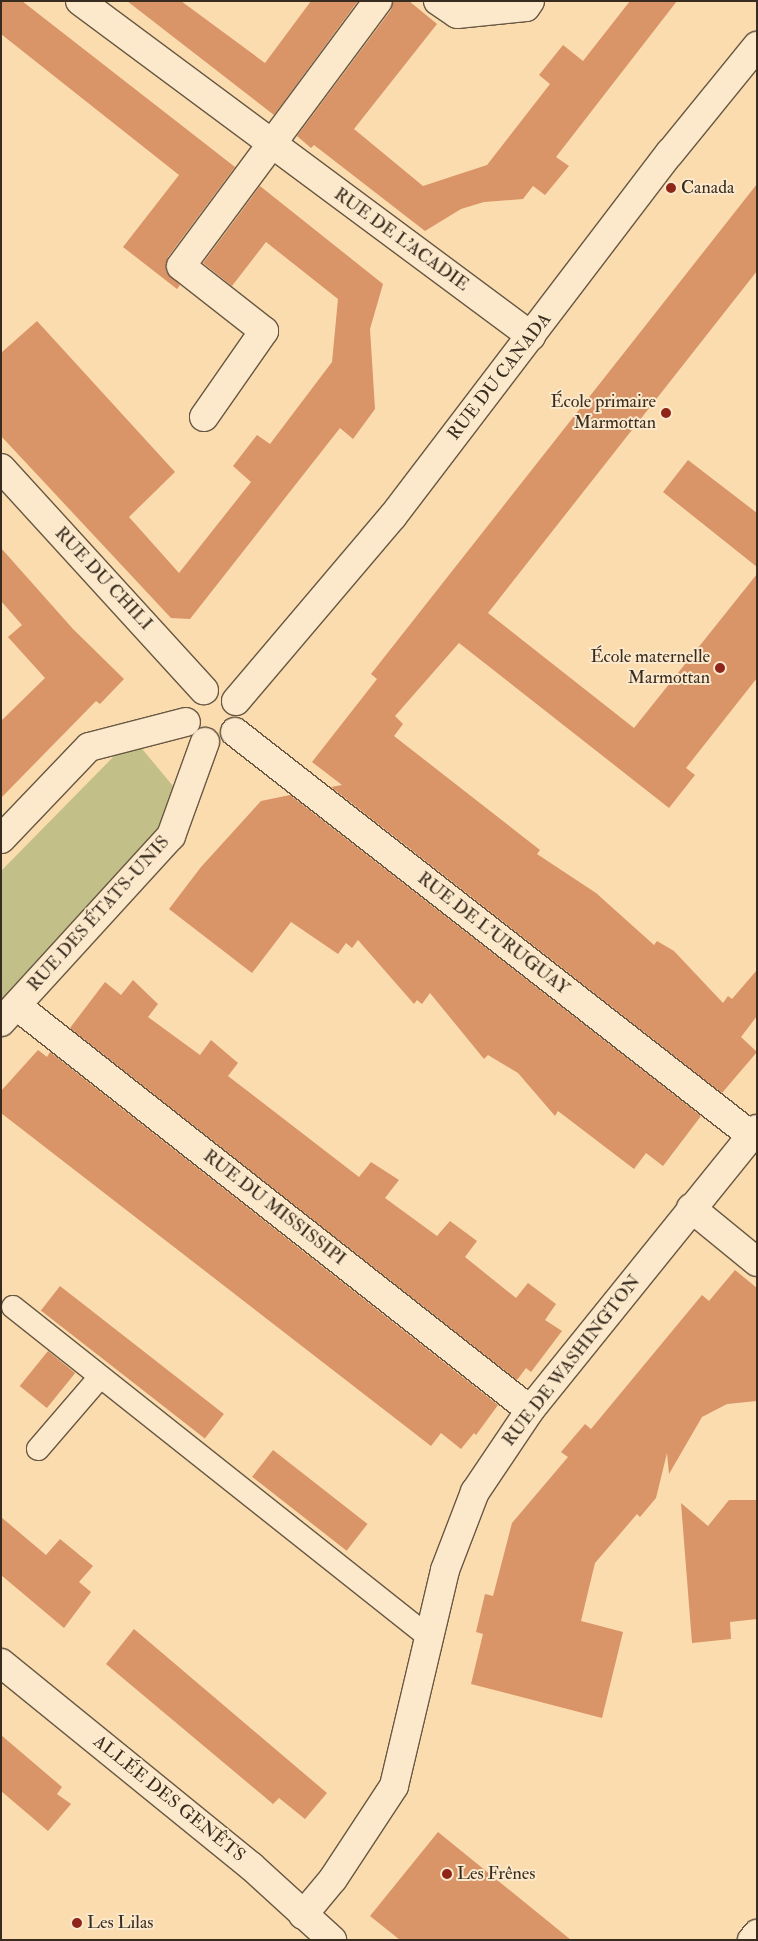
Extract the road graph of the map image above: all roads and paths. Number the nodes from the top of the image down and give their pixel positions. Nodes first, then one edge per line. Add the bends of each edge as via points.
1 (80, 1) edge
2 (378, 1) edge
3 (438, 1) edge
4 (530, 1) edge
5 (757, 46) edge
6 (271, 144) junction
7 (532, 336) junction
8 (204, 417) dead end
9 (1, 468) edge
10 (204, 690) junction
11 (236, 701) junction
12 (186, 722) junction
13 (234, 732) junction
14 (205, 742) junction
15 (1, 839) edge
16 (9, 1014) edge
17 (754, 1133) edge
18 (691, 1208) junction
19 (757, 1262) edge
20 (13, 1307) dead end
21 (98, 1378) junction
22 (530, 1410) junction
23 (38, 1450) dead end
24 (430, 1638) junction
25 (1, 1663) edge
26 (303, 1915) junction
27 (757, 1934) edge
28 (332, 1940) edge
29 (752, 1940) edge

1 - 6 street, RUE DE L'ACADIE
2 - 6 street
3 - 4 street via 457,14 526,7
5 - 7 street, RUE DU CANADA
6 - 7 street, RUE DE L'ACADIE
6 - 8 street via 181,266 264,331
7 - 11 street, RUE DU CANADA via 393,516
9 - 10 street, RUE DU CHILI
10 - 11 street via 218,689
10 - 12 street via 187,707
11 - 13 street via 240,716
12 - 14 street via 196,738
12 - 15 street via 89,747
13 - 14 street via 221,742
13 - 17 street, RUE DE L'URUGUAY
14 - 16 street, RUE DES ÉTATS-UNIS via 171,836
16 - 22 street, RUE DU MISSISSIPI
17 - 18 street, RUE DE WASHINGTON
18 - 19 street
18 - 22 street, RUE DE WASHINGTON
20 - 21 lane
21 - 23 lane
21 - 24 lane
22 - 24 street, RUE DE WASHINGTON via 475,1492 445,1570
24 - 26 street, RUE DE WASHINGTON via 394,1786 333,1879
25 - 26 street, ALLÉE DES GENÊTS via 251,1866
26 - 28 street, ALLÉE DES GENÊTS
27 - 29 street

